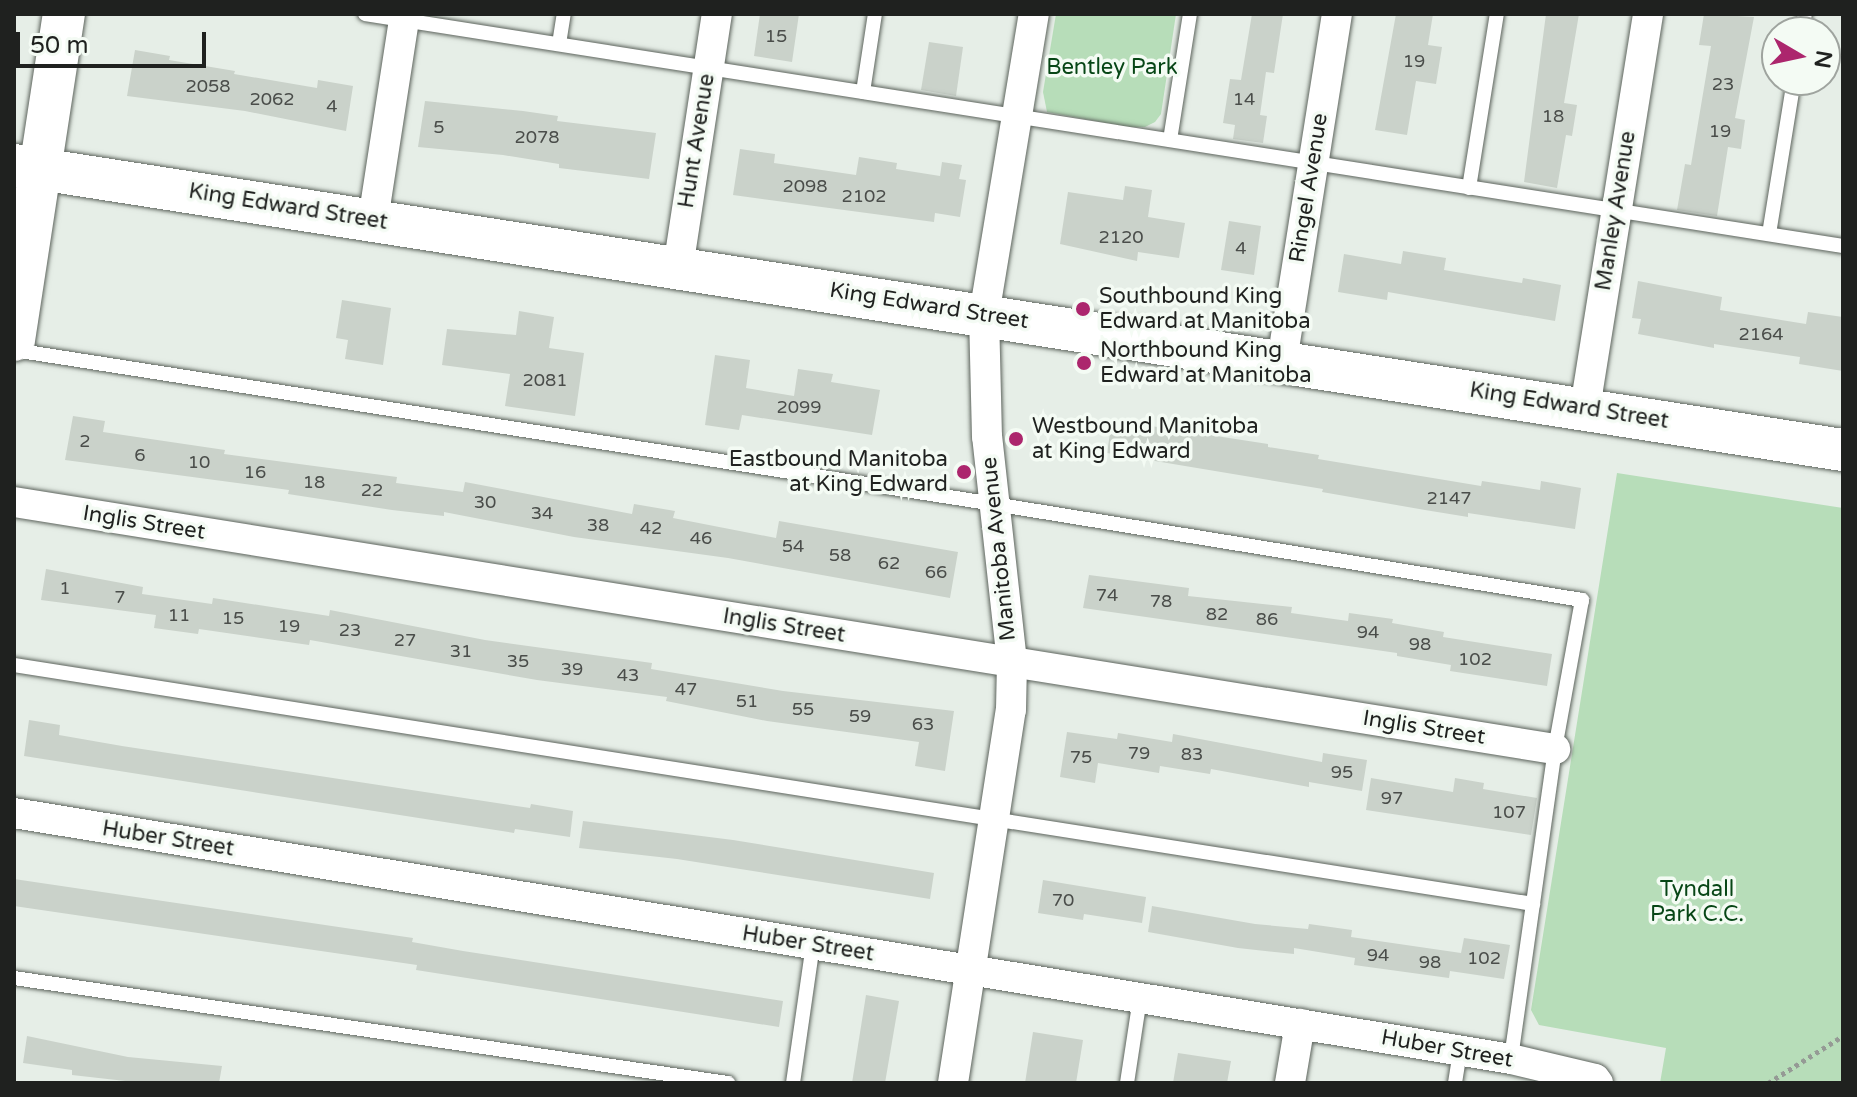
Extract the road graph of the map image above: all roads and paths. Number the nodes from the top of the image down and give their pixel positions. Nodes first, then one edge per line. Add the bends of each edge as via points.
1 (64, 14) edge
2 (365, 14) edge
3 (564, 14) edge
4 (717, 14) edge
5 (875, 14) edge
6 (1034, 14) edge
7 (1190, 14) edge
8 (1337, 14) edge
9 (1497, 14) edge
10 (1648, 14) edge
11 (405, 17) edge
12 (559, 44) junction
13 (708, 68) junction
14 (863, 92) junction
15 (1791, 96) edge
16 (1017, 116) junction
17 (1170, 140) junction
18 (1313, 163) junction
19 (27, 167) edge
20 (1469, 188) junction
21 (1616, 211) junction
22 (373, 220) junction
23 (1769, 234) junction
24 (1843, 246) edge
25 (678, 268) junction
26 (984, 315) junction
27 (14, 340) edge
28 (14, 350) edge
29 (1282, 361) junction
30 (1585, 408) junction
31 (1843, 450) edge
32 (14, 502) edge
33 (994, 504) junction
34 (1012, 662) junction
35 (14, 665) edge
36 (1555, 749) junction
37 (14, 813) edge
38 (996, 818) junction
39 (1533, 904) junction
40 (813, 945) junction
41 (972, 971) junction
42 (14, 978) edge
43 (1140, 998) junction
44 (1300, 1024) junction
45 (1843, 1036) edge
46 (1460, 1051) junction
47 (1511, 1059) junction
48 (728, 1083) edge
49 (793, 1083) edge
50 (953, 1083) edge
51 (1127, 1083) edge
52 (1290, 1083) edge
53 (1455, 1083) edge
54 (1598, 1083) edge
55 (1768, 1083) edge

1 - 19 street
2 - 11 lane
3 - 12 lane
4 - 13 street, Hunt Avenue
5 - 14 lane
6 - 16 street, Manitoba Avenue
7 - 17 lane
8 - 18 street, Ringel Avenue
9 - 20 lane
10 - 21 street, Manley Avenue
11 - 12 lane
11 - 22 street
12 - 13 lane
13 - 14 lane
13 - 25 street, Hunt Avenue
14 - 16 lane
15 - 23 lane
16 - 17 lane
16 - 26 street, Manitoba Avenue
17 - 18 lane
18 - 20 lane
18 - 29 street, Ringel Avenue
19 - 22 street, King Edward Street
19 - 27 street
20 - 21 lane
21 - 23 lane
21 - 30 street, Manley Avenue
22 - 25 street, King Edward Street
23 - 24 lane
25 - 26 street, King Edward Street
26 - 29 street, King Edward Street
26 - 33 street, Manitoba Avenue
28 - 33 lane
29 - 30 street, King Edward Street
30 - 31 street, King Edward Street
32 - 34 street, Inglis Street
33 - 34 street, Manitoba Avenue
33 - 36 lane via 1582,600
34 - 36 street, Inglis Street
34 - 38 street, Manitoba Avenue
35 - 38 lane
36 - 39 lane
37 - 40 street, Huber Street
38 - 39 lane
38 - 41 street, Manitoba Avenue
39 - 47 lane
40 - 41 street, Huber Street
40 - 49 lane
41 - 43 street, Huber Street
41 - 50 street, Manitoba Avenue
42 - 48 lane
43 - 44 street, Huber Street
43 - 51 lane
44 - 46 street, Huber Street
44 - 52 street
45 - 55 path
46 - 47 street, Huber Street
46 - 53 lane
47 - 54 street, Huber Street

